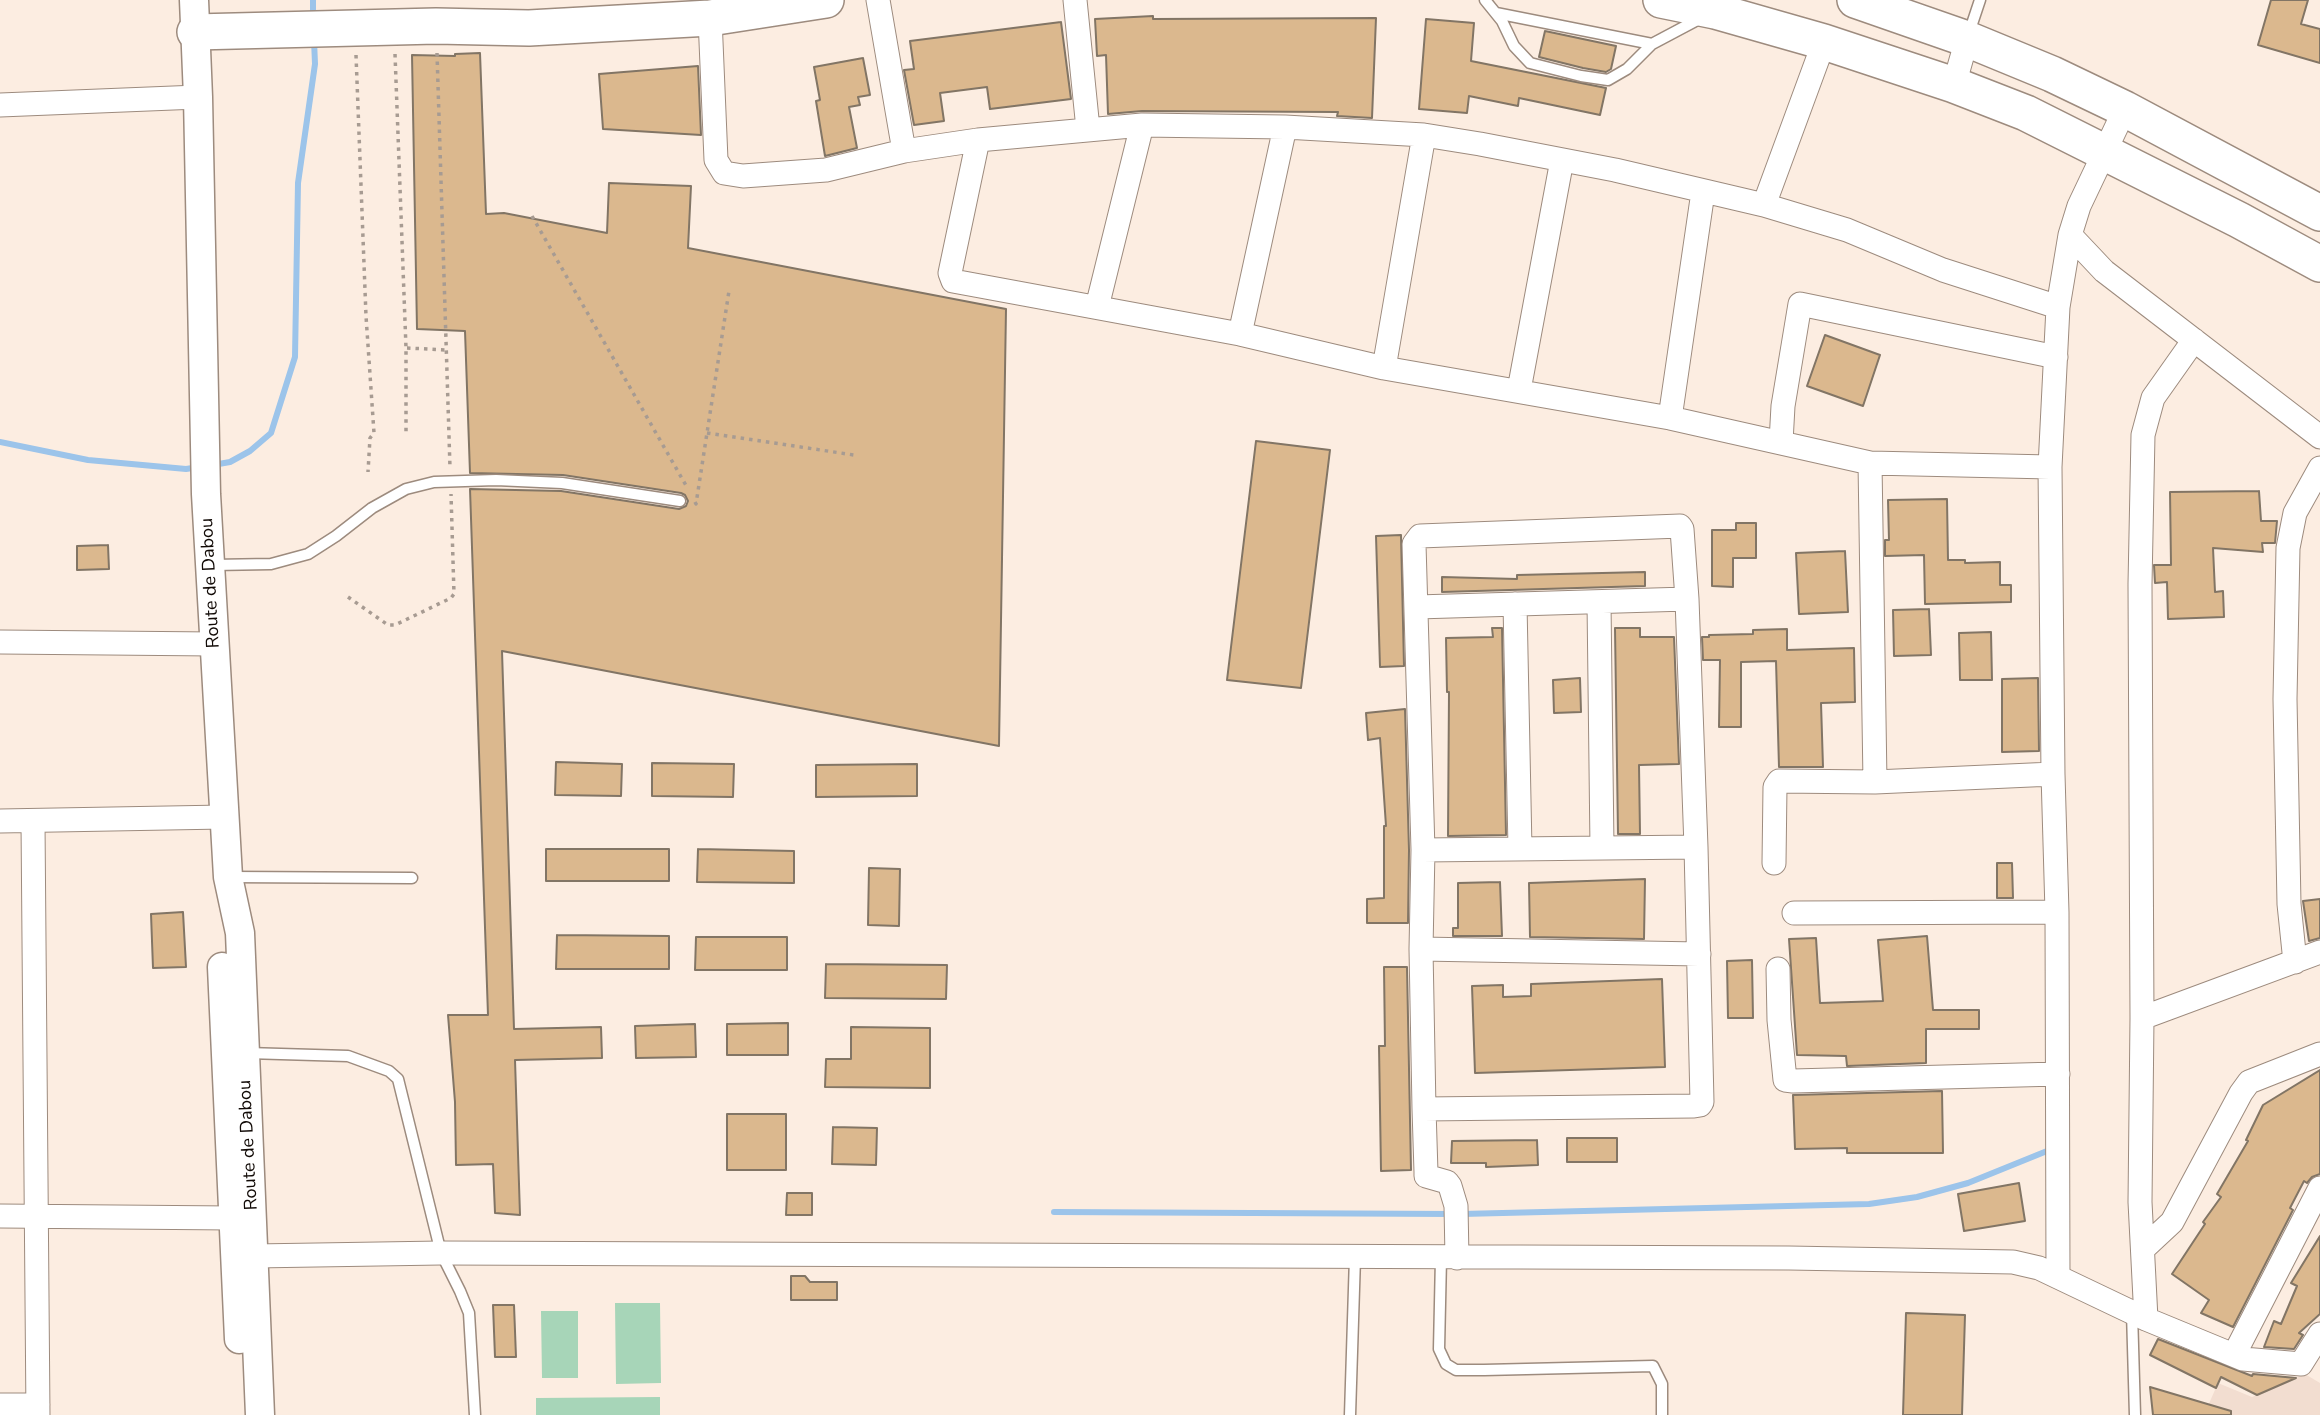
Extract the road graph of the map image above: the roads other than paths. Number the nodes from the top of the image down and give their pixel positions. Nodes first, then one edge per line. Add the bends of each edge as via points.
1 (826, 0) edge
2 (878, 0) edge
3 (1074, 0) edge
4 (1485, 0) edge
5 (1661, 0) edge
6 (1855, 0) edge
7 (1980, 0) edge
8 (1715, 12) junction
9 (1496, 13) junction
10 (528, 14) edge
11 (194, 16) edge
12 (710, 18) junction
13 (1967, 39) junction
14 (1824, 42) junction
15 (1653, 44) junction
16 (1954, 85) junction
17 (198, 97) junction
18 (0, 105) edge
19 (2125, 109) junction
20 (1142, 125) junction
21 (1286, 127) junction
22 (1088, 129) junction
23 (1424, 135) junction
24 (978, 140) junction
25 (904, 150) junction
26 (2105, 153) junction
27 (1562, 160) junction
28 (1703, 192) junction
29 (1764, 205) junction
30 (2320, 213) edge
31 (2070, 235) junction
32 (2320, 264) edge
33 (1097, 307) junction
34 (2058, 307) junction
35 (1240, 334) junction
36 (2194, 340) junction
37 (2056, 357) junction
38 (1384, 368) junction
39 (1519, 390) junction
40 (1670, 418) junction
41 (2320, 438) edge
42 (1781, 442) junction
43 (1870, 463) junction
44 (2050, 467) junction
45 (2320, 468) edge
46 (680, 501) dead end
47 (211, 565) junction
48 (1686, 600) junction
49 (1599, 602) junction
50 (1515, 604) junction
51 (1417, 607) junction
52 (0, 642) edge
53 (214, 645) junction
54 (2053, 774) junction
55 (1875, 782) junction
56 (224, 817) junction
57 (0, 821) edge
58 (33, 822) junction
59 (1696, 847) junction
60 (1602, 848) junction
61 (1520, 849) junction
62 (1423, 850) junction
63 (1774, 863) dead end
64 (228, 877) junction
65 (412, 878) dead end
66 (2057, 912) junction
67 (1794, 913) dead end
68 (1421, 949) junction
69 (2320, 952) edge
70 (1699, 954) junction
71 (2295, 962) junction
72 (1778, 969) dead end
73 (2142, 1018) junction
74 (245, 1054) junction
75 (2320, 1054) edge
76 (2058, 1074) junction
77 (1424, 1109) junction
78 (2320, 1188) edge
79 (0, 1216) edge
80 (37, 1216) junction
81 (232, 1218) junction
82 (2143, 1249) junction
83 (441, 1253) junction
84 (254, 1256) junction
85 (1356, 1257) junction
86 (1449, 1258) junction
87 (2058, 1277) junction
88 (2139, 1315) junction
89 (2320, 1334) edge
90 (2234, 1355) junction
91 (0, 1405) edge
92 (38, 1410) edge
93 (242, 1415) edge
94 (260, 1415) edge
95 (475, 1415) edge
96 (1350, 1415) edge
97 (1662, 1415) edge
98 (2135, 1415) edge

1 - 12 main road
2 - 25 street
3 - 22 street
4 - 9 lane
5 - 8 main road
6 - 13 main road
7 - 13 lane
8 - 14 main road
8 - 15 lane
9 - 15 lane
9 - 15 lane via 1514,46 1530,63 1581,76 1608,80
10 - 11 main road via 436,26 296,30
10 - 12 main road
11 - 17 street, Route de Dabou
12 - 25 street via 716,160 724,173 766,176 827,170
13 - 16 street
13 - 19 main road
14 - 16 main road
14 - 29 street
16 - 26 main road via 2026,113
17 - 18 street
17 - 47 street, Route de Dabou
19 - 26 street
19 - 30 main road
20 - 21 street
20 - 22 street
20 - 33 street
21 - 23 street
21 - 35 street
22 - 24 street
23 - 27 street
23 - 38 street
24 - 25 street
24 - 33 street via 950,278
26 - 31 street
26 - 32 main road
27 - 28 street
27 - 39 street
28 - 29 street
28 - 40 street
29 - 34 street via 1847,230 1943,270
31 - 34 street
31 - 36 street via 2104,271
33 - 35 street
34 - 37 street
35 - 38 street
36 - 41 street
36 - 73 street via 2152,398 2143,435
37 - 42 street via 1800,304
37 - 44 street
38 - 39 street
39 - 40 street
40 - 42 street
42 - 43 street
43 - 44 street
43 - 55 street
44 - 54 street
45 - 71 street via 2295,513 2288,548 2285,713 2289,904
46 - 47 lane via 562,483 434,482 406,489 372,508 308,554 271,564
47 - 53 street, Route de Dabou
48 - 49 street
48 - 51 street via 1682,529 1676,525 1420,536 1413,551
48 - 59 street
49 - 50 street
49 - 60 street
50 - 51 street
50 - 61 street
51 - 62 street
52 - 53 street
53 - 56 street, Route de Dabou
54 - 55 street
54 - 66 street
55 - 63 street via 1779,781 1775,787
56 - 58 street
56 - 64 street, Route de Dabou
57 - 58 street
58 - 80 street
59 - 60 street
59 - 70 street
60 - 61 street
61 - 62 street
62 - 68 street
64 - 65 lane
64 - 74 street, Route de Dabou via 240,933
64 - 81 street, Route de Dabou via 221,916
66 - 67 street
66 - 76 street
68 - 70 street
68 - 77 street
69 - 71 street
70 - 77 street via 1700,1105
71 - 73 street
72 - 76 street via 1785,1080
73 - 82 street
74 - 83 lane via 348,1056 394,1074
74 - 84 street, Route de Dabou
75 - 82 street via 2249,1083 2172,1222
76 - 87 street
77 - 86 street via 1426,1174 1447,1182 1456,1214
78 - 90 street
79 - 80 street
80 - 81 street
80 - 92 street
81 - 93 street, Route de Dabou
82 - 88 street
83 - 84 street
83 - 85 street
83 - 95 lane via 469,1313
84 - 94 street, Route de Dabou
85 - 86 street
85 - 96 lane
86 - 87 street via 2004,1261
86 - 97 lane via 1439,1349 1446,1364 1456,1370 1653,1366 1662,1384
87 - 88 street
88 - 90 street
88 - 98 lane
89 - 90 street via 2301,1364
91 - 92 street

